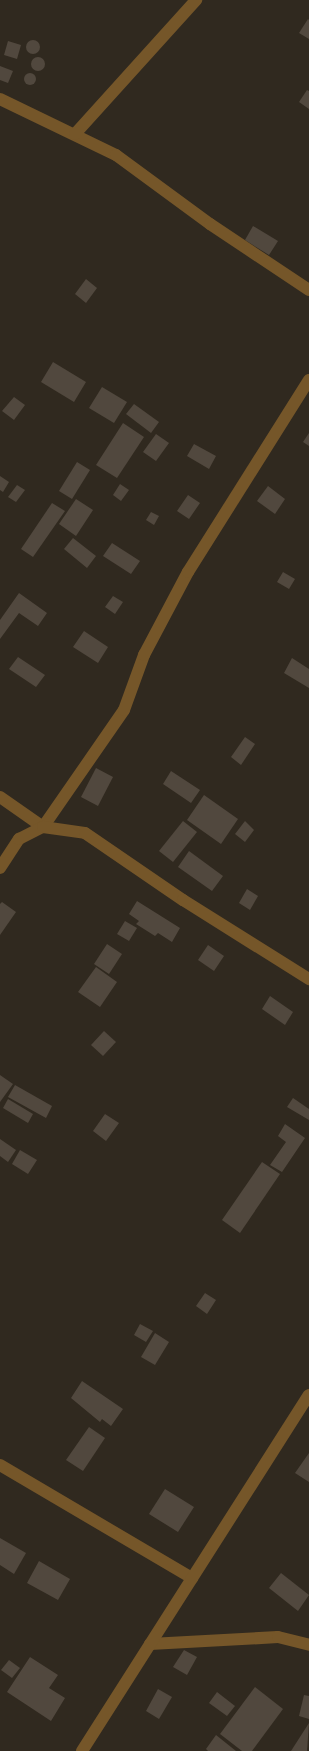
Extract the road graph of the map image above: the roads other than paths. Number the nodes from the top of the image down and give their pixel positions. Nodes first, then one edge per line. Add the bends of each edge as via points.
1 (196, 0) edge
2 (0, 99) edge
3 (75, 134) junction
4 (309, 290) edge
5 (309, 380) edge
6 (0, 797) edge
7 (43, 828) junction
8 (0, 868) edge
9 (309, 979) edge
10 (309, 1395) edge
11 (0, 1465) edge
12 (192, 1578) junction
13 (150, 1644) junction
14 (309, 1645) edge
15 (82, 1751) edge

1 - 3 street
2 - 3 street
3 - 4 street via 116,155 210,224
5 - 7 street via 188,572 144,655 124,710
6 - 7 street
7 - 8 street via 18,839
7 - 9 street via 85,833 183,900
10 - 12 street
11 - 12 street
12 - 13 street
13 - 14 street via 278,1637
13 - 15 street

